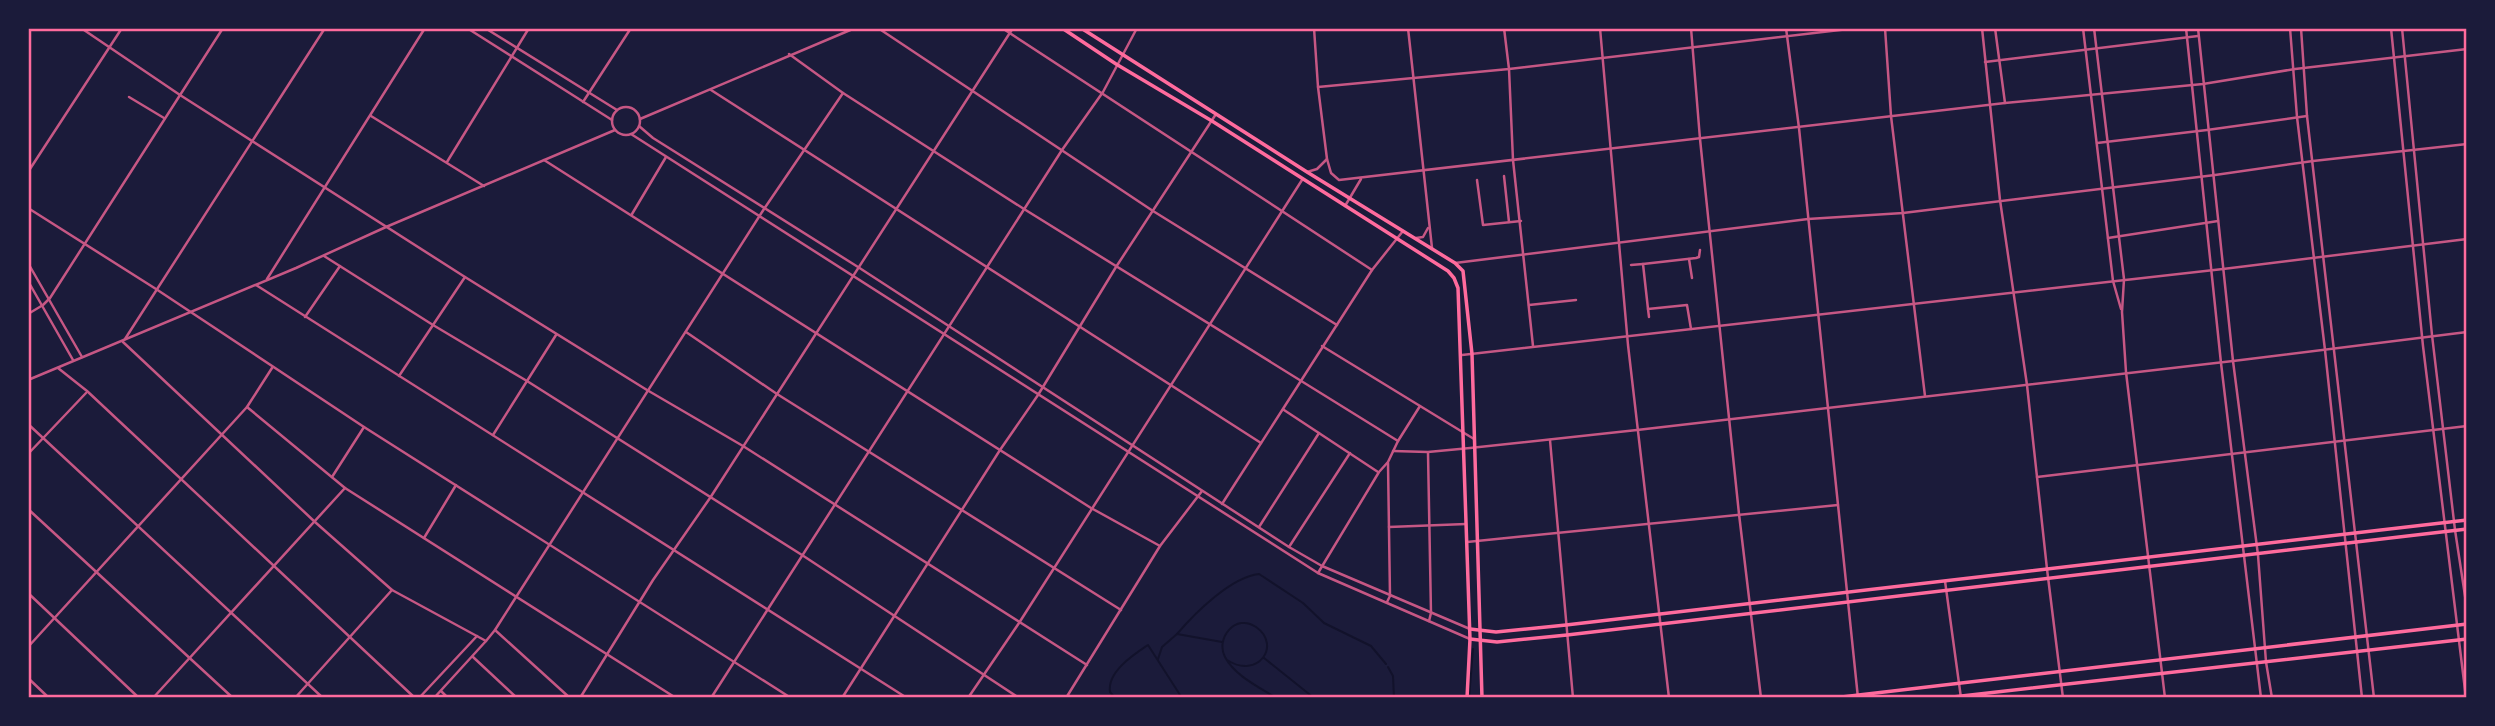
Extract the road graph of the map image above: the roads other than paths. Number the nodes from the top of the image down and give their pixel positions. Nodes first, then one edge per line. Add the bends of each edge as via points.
1 (81, 28) edge
2 (122, 28) edge
3 (223, 28) edge
4 (325, 28) edge
5 (425, 28) edge
6 (467, 28) edge
7 (485, 28) edge
8 (529, 28) edge
9 (631, 28) edge
10 (855, 28) edge
11 (878, 28) edge
12 (1002, 28) edge
13 (1013, 28) edge
14 (1062, 28) edge
15 (1081, 28) edge
16 (1137, 28) edge
17 (1314, 28) edge
18 (1408, 28) edge
19 (1504, 28) edge
20 (1600, 28) edge
21 (1691, 28) edge
22 (1786, 28) edge
23 (1857, 28) edge
24 (1885, 28) edge
25 (1982, 28) edge
26 (1995, 28) edge
27 (2083, 28) edge
28 (2094, 28) edge
29 (2186, 28) edge
30 (2198, 28) edge
31 (2290, 28) edge
32 (2301, 28) edge
33 (2391, 28) edge
34 (2402, 28) edge
35 (1010, 33) junction
36 (1787, 36) junction
37 (2199, 36) junction
38 (2188, 38) junction
39 (110, 47) junction
40 (1693, 47) junction
41 (517, 48) junction
42 (2097, 48) junction
43 (2467, 49) edge
44 (2085, 50) junction
45 (1123, 53) junction
46 (789, 54) junction
47 (512, 56) junction
48 (2406, 56) junction
49 (2395, 57) junction
50 (1603, 58) junction
51 (1999, 60) junction
52 (1985, 62) junction
53 (1116, 64) junction
54 (2305, 68) junction
55 (1509, 69) junction
56 (2295, 69) junction
57 (1413, 78) junction
58 (2192, 84) junction
59 (2203, 84) junction
60 (1318, 87) junction
61 (711, 90) junction
62 (971, 91) junction
63 (1103, 92) junction
64 (843, 93) junction
65 (2102, 93) junction
66 (588, 94) junction
67 (2091, 94) junction
68 (180, 95) junction
69 (129, 97) dead end
70 (583, 102) junction
71 (2005, 103) junction
72 (1989, 105) junction
73 (617, 110) junction
74 (1216, 114) junction
75 (371, 116) junction
76 (1891, 116) junction
77 (2307, 116) junction
78 (2297, 117) junction
79 (164, 118) junction
80 (640, 119) junction
81 (612, 120) junction
82 (1212, 121) junction
83 (639, 126) junction
84 (1799, 128) junction
85 (615, 130) junction
86 (2207, 130) junction
87 (2196, 132) junction
88 (631, 134) junction
89 (1700, 139) junction
90 (251, 141) junction
91 (2107, 141) junction
92 (2096, 143) junction
93 (2467, 144) edge
94 (1609, 149) junction
95 (671, 150) junction
96 (803, 150) junction
97 (932, 150) junction
98 (1062, 150) junction
99 (1191, 150) junction
100 (2413, 150) junction
101 (2403, 151) junction
102 (666, 157) junction
103 (1327, 159) junction
104 (544, 160) junction
105 (1513, 160) junction
106 (2313, 161) junction
107 (447, 162) junction
108 (2302, 163) junction
109 (1422, 170) junction
110 (28, 172) edge
111 (1307, 173) junction
112 (2215, 175) junction
113 (1504, 176) dead end
114 (2203, 177) junction
115 (1361, 179) junction
116 (1302, 180) junction
117 (1477, 180) dead end
118 (324, 186) junction
119 (484, 186) junction
120 (2113, 186) junction
121 (2102, 188) junction
122 (1351, 198) junction
123 (2000, 200) junction
124 (1345, 206) junction
125 (28, 208) edge
126 (764, 209) junction
127 (1024, 209) junction
128 (894, 210) junction
129 (1282, 210) junction
130 (1153, 211) junction
131 (1903, 213) junction
132 (631, 215) junction
133 (759, 217) junction
134 (1808, 219) junction
135 (2218, 220) junction
136 (1521, 221) junction
137 (1509, 222) junction
138 (2207, 222) junction
139 (1429, 225) junction
140 (386, 227) junction
141 (1403, 231) junction
142 (1710, 232) junction
143 (2118, 236) junction
144 (2108, 238) junction
145 (1397, 239) junction
146 (1416, 239) junction
147 (2467, 239) edge
148 (1619, 241) junction
149 (83, 243) junction
150 (2424, 244) junction
151 (2412, 245) junction
152 (1432, 248) junction
153 (1700, 250) dead end
154 (1524, 253) junction
155 (2324, 255) junction
156 (324, 256) junction
157 (2313, 256) junction
158 (1689, 259) junction
159 (28, 263) edge
160 (1457, 264) junction
161 (1643, 264) junction
162 (1631, 265) dead end
163 (340, 266) junction
164 (858, 267) junction
165 (988, 267) junction
166 (1116, 267) junction
167 (1244, 268) junction
168 (2223, 269) junction
169 (1372, 270) junction
170 (2212, 270) junction
171 (723, 275) junction
172 (852, 276) junction
173 (465, 278) junction
174 (1692, 278) dead end
175 (267, 279) junction
176 (2124, 279) junction
177 (28, 281) edge
178 (2113, 281) junction
179 (256, 285) junction
180 (156, 289) junction
181 (2013, 291) junction
182 (50, 298) junction
183 (1576, 300) dead end
184 (1914, 304) junction
185 (43, 305) junction
186 (1529, 305) junction
187 (1648, 309) junction
188 (190, 312) junction
189 (2122, 312) junction
190 (28, 314) edge
191 (1818, 314) junction
192 (305, 317) junction
193 (1649, 317) dead end
194 (1209, 323) junction
195 (433, 325) junction
196 (1337, 325) junction
197 (1721, 326) junction
198 (1079, 327) junction
199 (950, 328) junction
200 (1691, 329) junction
201 (686, 332) junction
202 (817, 332) junction
203 (2467, 332) edge
204 (556, 335) junction
205 (944, 335) junction
206 (1627, 335) junction
207 (2432, 335) junction
208 (2422, 337) junction
209 (123, 342) junction
210 (1322, 346) junction
211 (1533, 346) junction
212 (2335, 348) junction
213 (2325, 350) junction
214 (1472, 354) junction
215 (1462, 355) junction
216 (82, 357) junction
217 (73, 361) junction
218 (2233, 362) junction
219 (2221, 363) junction
220 (273, 367) junction
221 (58, 368) junction
222 (2126, 372) junction
223 (399, 376) junction
224 (28, 380) edge
225 (527, 381) junction
226 (1300, 381) junction
227 (1169, 384) junction
228 (2028, 385) junction
229 (1043, 387) junction
230 (647, 390) junction
231 (87, 391) junction
232 (908, 392) junction
233 (777, 394) junction
234 (1038, 395) junction
235 (1925, 396) junction
236 (1420, 406) junction
237 (247, 407) junction
238 (1828, 408) junction
239 (1284, 410) junction
240 (1731, 419) junction
241 (28, 424) edge
242 (2467, 426) edge
243 (364, 427) junction
244 (2443, 429) junction
245 (1637, 430) junction
246 (2432, 430) junction
247 (1319, 433) junction
248 (1464, 433) junction
249 (223, 435) junction
250 (493, 435) junction
251 (43, 438) junction
252 (617, 438) junction
253 (1474, 439) junction
254 (1549, 439) junction
255 (1398, 440) junction
256 (2345, 441) junction
257 (2334, 442) junction
258 (1261, 443) junction
259 (1132, 445) junction
260 (743, 446) junction
261 (1469, 448) junction
262 (1000, 450) junction
263 (1393, 451) junction
264 (869, 452) junction
265 (1127, 452) junction
266 (1427, 452) junction
267 (1350, 453) junction
268 (28, 454) edge
269 (2245, 454) junction
270 (2233, 455) junction
271 (1388, 463) junction
272 (2136, 465) junction
273 (1379, 472) junction
274 (332, 477) junction
275 (2037, 477) junction
276 (182, 481) junction
277 (456, 485) junction
278 (345, 488) junction
279 (583, 491) junction
280 (1202, 491) junction
281 (1197, 497) junction
282 (710, 498) junction
283 (835, 504) junction
284 (1222, 504) junction
285 (1838, 505) junction
286 (1091, 508) junction
287 (28, 509) edge
288 (962, 509) junction
289 (1218, 510) junction
290 (1739, 514) junction
291 (2467, 520) edge
292 (2454, 521) junction
293 (315, 522) junction
294 (1649, 522) junction
295 (2443, 523) junction
296 (1466, 524) junction
297 (1428, 526) junction
298 (139, 527) junction
299 (1259, 527) junction
300 (1388, 527) junction
301 (2467, 529) edge
302 (2455, 530) junction
303 (2444, 531) junction
304 (1558, 532) junction
305 (2356, 533) junction
306 (2346, 534) junction
307 (424, 538) junction
308 (1476, 541) junction
309 (1467, 542) junction
310 (2357, 542) junction
311 (549, 544) junction
312 (2346, 544) junction
313 (1160, 546) junction
314 (2256, 546) junction
315 (1289, 547) junction
316 (2245, 547) junction
317 (676, 550) junction
318 (802, 555) junction
319 (2258, 555) junction
320 (2246, 556) junction
321 (2148, 558) junction
322 (928, 562) junction
323 (1322, 566) junction
324 (1053, 567) junction
325 (2149, 567) junction
326 (274, 568) junction
327 (2047, 569) junction
328 (98, 571) junction
329 (1318, 573) junction
330 (2048, 579) junction
331 (1945, 581) junction
332 (392, 590) junction
333 (1947, 590) junction
334 (1846, 592) junction
335 (28, 593) edge
336 (517, 596) junction
337 (1390, 596) junction
338 (1847, 600) junction
339 (639, 602) junction
340 (1387, 602) junction
341 (1749, 604) junction
342 (767, 608) junction
343 (2467, 609) edge
344 (1121, 610) junction
345 (1431, 612) junction
346 (1750, 612) junction
347 (232, 613) junction
348 (1660, 614) junction
349 (894, 617) junction
350 (55, 618) junction
351 (1430, 621) junction
352 (1661, 622) junction
353 (1018, 623) junction
354 (2467, 624) edge
355 (1566, 625) junction
356 (2457, 625) junction
357 (1470, 629) junction
358 (495, 630) junction
359 (1480, 631) junction
360 (1567, 635) junction
361 (2366, 635) junction
362 (349, 636) junction
363 (477, 636) junction
364 (2355, 636) junction
365 (1470, 639) junction
366 (2459, 639) junction
367 (2467, 639) edge
368 (486, 641) junction
369 (1480, 641) junction
370 (28, 647) edge
371 (2265, 647) junction
372 (2256, 648) junction
373 (2368, 649) junction
374 (2357, 650) junction
375 (608, 654) junction
376 (473, 657) junction
377 (190, 659) junction
378 (2160, 660) junction
379 (734, 662) junction
380 (2266, 662) junction
381 (2257, 663) junction
382 (1087, 665) junction
383 (861, 669) junction
384 (2060, 671) junction
385 (984, 673) junction
386 (2161, 673) junction
387 (28, 678) edge
388 (1959, 683) junction
389 (307, 684) junction
390 (2062, 685) junction
391 (440, 691) junction
392 (1858, 697) edge
393 (1961, 697) edge
394 (50, 698) edge
395 (139, 698) edge
396 (153, 698) edge
397 (233, 698) edge
398 (295, 698) edge
399 (323, 698) edge
400 (417, 698) edge
401 (434, 698) edge
402 (448, 698) edge
403 (517, 698) edge
404 (570, 698) edge
405 (580, 698) edge
406 (676, 698) edge
407 (711, 698) edge
408 (791, 698) edge
409 (842, 698) edge
410 (907, 698) edge
411 (968, 698) edge
412 (1019, 698) edge
413 (1066, 698) edge
414 (1467, 698) edge
415 (1482, 698) edge
416 (1573, 698) edge
417 (1669, 698) edge
418 (1761, 698) edge
419 (1833, 698) edge
420 (1944, 698) edge
421 (2063, 698) edge
422 (2165, 698) edge
423 (2261, 698) edge
424 (2272, 698) edge
425 (2362, 698) edge
426 (2374, 698) edge
427 (2466, 698) edge

1 - 39 street
2 - 39 street
3 - 68 street
4 - 90 street
5 - 75 street
6 - 47 street
7 - 41 street
8 - 41 street
9 - 66 street
10 - 46 street
11 - 62 street
12 - 35 street
13 - 35 street
14 - 53 main road
15 - 45 main road
16 - 45 street
17 - 60 street
18 - 57 street
19 - 55 street
20 - 50 street
21 - 40 street
22 - 36 street
23 - 36 street
24 - 76 street
25 - 52 street
26 - 51 street
27 - 44 street
28 - 42 street
29 - 38 street
30 - 37 street
31 - 56 street
32 - 54 street
33 - 49 street
34 - 48 street
35 - 62 street
35 - 63 street
36 - 40 street
36 - 84 street
37 - 38 street
37 - 59 street
38 - 42 street
38 - 58 street
39 - 68 street
39 - 110 street
40 - 50 street
40 - 89 street
41 - 47 street
41 - 66 street
42 - 44 street
42 - 65 street
43 - 48 street
44 - 51 street
44 - 67 street
45 - 53 street
45 - 74 main road
46 - 61 street
46 - 64 street
47 - 70 street
47 - 107 street
48 - 49 street
48 - 100 street
49 - 54 street
49 - 101 street
50 - 55 street
50 - 94 street
51 - 52 street
51 - 71 street
52 - 72 street
53 - 63 street
53 - 82 main road
54 - 56 street
54 - 77 street
55 - 57 street
55 - 105 street
56 - 59 street
56 - 78 street
57 - 60 street
57 - 109 street
58 - 59 street
58 - 65 street
58 - 87 street
59 - 86 street
60 - 103 street
61 - 80 street
61 - 96 street
62 - 97 street
62 - 98 street
63 - 98 street
63 - 99 street
64 - 96 street
64 - 97 street
65 - 67 street
65 - 91 street
66 - 70 street
66 - 73 street
67 - 71 street
67 - 92 street
68 - 79 street
68 - 90 street
69 - 79 street
70 - 81 street
71 - 72 street
72 - 76 street
72 - 123 street
73 - 80 street via 633,109
73 - 81 street
74 - 82 street
74 - 111 main road
75 - 107 street
75 - 118 street
76 - 84 street
76 - 131 street
77 - 78 street
77 - 106 street
78 - 86 street
78 - 108 street
79 - 149 street
80 - 83 street
81 - 85 street
82 - 99 street
82 - 116 main road
83 - 88 street
83 - 95 street
84 - 89 street
84 - 134 street
85 - 88 street
85 - 104 street
86 - 87 street
86 - 112 street
87 - 91 street
87 - 114 street
88 - 102 street
89 - 94 street
89 - 142 street
90 - 118 street
90 - 180 street
91 - 92 street
91 - 120 street
92 - 121 street
93 - 100 street
94 - 105 street
94 - 148 street
95 - 102 street
95 - 126 street
96 - 126 street
96 - 128 street
97 - 127 street
97 - 128 street
98 - 127 street
98 - 130 street
99 - 129 street
99 - 130 street
100 - 101 street
100 - 150 street
101 - 106 street
101 - 151 street
102 - 132 street
102 - 133 street
103 - 111 street
103 - 115 street via 1335,178
104 - 119 street
104 - 132 street
105 - 109 street
105 - 136 street
106 - 108 street
106 - 155 street
107 - 119 street
108 - 112 street
108 - 157 street
109 - 115 street
109 - 139 street
111 - 122 main road
112 - 114 street
112 - 135 street
113 - 137 street
114 - 120 street
114 - 138 street
115 - 122 street
116 - 124 main road
116 - 129 street
117 - 137 street via 1483,225
118 - 140 street
118 - 175 street
119 - 140 street
120 - 121 street
120 - 143 street
121 - 123 street
121 - 144 street
122 - 124 street
122 - 141 main road
123 - 131 street
123 - 181 street
124 - 145 main road
125 - 149 street
126 - 133 street
126 - 164 street
127 - 165 street
127 - 166 street
128 - 164 street
128 - 165 street
129 - 167 street
129 - 169 street
130 - 166 street
130 - 167 street
131 - 134 street
131 - 184 street
132 - 171 street
133 - 171 street
133 - 172 street
134 - 142 street
134 - 191 street
135 - 138 street
135 - 168 street
136 - 137 street
136 - 154 street
138 - 143 street
138 - 170 street
139 - 146 street via 1423,237
139 - 152 street
140 - 156 street
140 - 173 street
141 - 145 street
141 - 146 main road
142 - 148 street
142 - 197 street
143 - 144 street
143 - 176 street
144 - 178 street
145 - 169 street
145 - 215 main road via 1454,278
146 - 152 main road
147 - 150 street
148 - 154 street
148 - 206 street
149 - 180 street
149 - 182 street
150 - 151 street
150 - 207 street
151 - 155 street
151 - 208 street
152 - 160 main road
153 - 158 street via 1699,257
154 - 160 street
154 - 186 street
155 - 157 street
155 - 212 street
156 - 163 street
156 - 175 street
157 - 168 street
157 - 213 street
158 - 161 street
158 - 174 street
159 - 182 street
160 - 214 main road via 1465,277
161 - 162 street
161 - 187 street
163 - 192 street
163 - 195 street
164 - 172 street
164 - 199 street
165 - 198 street
165 - 199 street
166 - 194 street
166 - 198 street
167 - 194 street
167 - 196 street
168 - 170 street
168 - 218 street
169 - 196 street
170 - 176 street
170 - 219 street
171 - 201 street
171 - 202 street
172 - 202 street
172 - 205 street
173 - 195 street
173 - 204 street
175 - 179 street
176 - 178 street
176 - 189 street
177 - 185 street
178 - 181 street
178 - 189 street
179 - 188 street
179 - 192 street
180 - 188 street
180 - 209 street
181 - 184 street
181 - 228 street
182 - 185 street
182 - 216 street
183 - 186 street
184 - 191 street
184 - 235 street
185 - 190 street
185 - 217 street
186 - 211 street
187 - 193 street
187 - 200 street via 1688,305
188 - 209 street
188 - 220 street
189 - 222 street
191 - 197 street
191 - 238 street
192 - 223 street
194 - 226 street
194 - 227 street
195 - 223 street
195 - 225 street
196 - 210 street
197 - 200 street
197 - 240 street
198 - 227 street
198 - 229 street
199 - 205 street
199 - 229 street
200 - 206 street
201 - 230 street
201 - 233 street
202 - 232 street
202 - 233 street
203 - 207 street
204 - 225 street
204 - 230 street
205 - 232 street
205 - 234 street
206 - 211 street
206 - 245 street
207 - 208 street
207 - 244 street
208 - 212 street
208 - 246 street
209 - 216 street
209 - 249 street
210 - 226 street
210 - 236 street
211 - 214 street
212 - 213 street
212 - 256 street
213 - 218 street
213 - 257 street
214 - 215 street
214 - 253 main road
215 - 248 main road
216 - 217 street
217 - 221 street
218 - 219 street
218 - 269 street
219 - 222 street
219 - 270 street
220 - 237 street
220 - 243 street
221 - 224 street
221 - 231 street
222 - 228 street
222 - 272 street
223 - 250 street
225 - 250 street
225 - 252 street
226 - 239 street
226 - 255 street
227 - 258 street
227 - 259 street
228 - 235 street
228 - 275 street
229 - 234 street
229 - 259 street
230 - 252 street
230 - 260 street
231 - 251 street
231 - 276 street
232 - 262 street
232 - 264 street
233 - 260 street
233 - 264 street
234 - 262 street
234 - 265 street
235 - 238 street
236 - 248 street
236 - 255 street
237 - 249 street
237 - 274 street
238 - 240 street
238 - 285 street
239 - 247 street
239 - 258 street
240 - 245 street
240 - 290 street
241 - 251 street
242 - 244 street
243 - 274 street
243 - 277 street
244 - 246 street
244 - 292 street
245 - 254 street
245 - 294 street
246 - 256 street
246 - 295 street
247 - 267 street
247 - 299 street
248 - 253 street
248 - 261 main road
249 - 276 street
249 - 293 street
250 - 279 street
251 - 268 street
251 - 298 street
252 - 279 street
252 - 282 street
253 - 261 main road
254 - 261 street
254 - 304 street
255 - 263 street
256 - 257 street
256 - 305 street
257 - 269 street
257 - 306 street
258 - 284 street
259 - 265 street
259 - 280 street
260 - 282 street
260 - 283 street
261 - 266 street
261 - 296 main road
261 - 308 main road
262 - 286 street
262 - 288 street
263 - 266 street
263 - 271 street
264 - 283 street
264 - 288 street
265 - 281 street
265 - 286 street
266 - 297 street
267 - 273 street
267 - 315 street
269 - 270 street
269 - 314 street
270 - 272 street
270 - 316 street
271 - 273 street
271 - 300 street
272 - 275 street
272 - 321 street
273 - 323 street
274 - 278 street
275 - 327 street
276 - 298 street
276 - 326 street
277 - 307 street
277 - 311 street
278 - 293 street
278 - 307 street
279 - 311 street
279 - 317 street
280 - 281 street
280 - 284 street
281 - 289 street
281 - 313 street
282 - 317 street
282 - 318 street
283 - 318 street
283 - 322 street
284 - 289 street
284 - 299 street
285 - 290 street
285 - 334 street
286 - 313 street
286 - 324 street
287 - 328 street
288 - 322 street
288 - 324 street
289 - 329 street
290 - 294 street
290 - 341 street
291 - 292 main road
292 - 295 main road
292 - 302 street
293 - 326 street
293 - 332 street
294 - 304 street
294 - 348 street
295 - 303 street
295 - 305 main road
296 - 297 street
296 - 309 main road
297 - 300 street
297 - 345 street
298 - 328 street
298 - 347 street
299 - 315 street
300 - 337 street
301 - 302 main road
302 - 303 main road
302 - 343 street
303 - 310 main road
303 - 356 street
304 - 308 street
304 - 355 street
305 - 306 main road
305 - 310 street
306 - 312 street
306 - 314 main road
307 - 336 street
308 - 309 street
308 - 359 main road
309 - 357 main road
310 - 312 main road
310 - 361 street
311 - 336 street
311 - 339 street
312 - 319 main road
312 - 364 street
313 - 344 street
314 - 316 main road
314 - 319 street
315 - 323 street
316 - 320 street
316 - 321 main road
317 - 339 street
317 - 342 street
318 - 342 street
318 - 349 street
319 - 320 main road
319 - 371 street
320 - 325 main road
320 - 372 street
321 - 325 street
321 - 327 main road
322 - 349 street
322 - 353 street
323 - 329 street
323 - 337 street
324 - 344 street
324 - 353 street
325 - 330 main road
325 - 378 street
326 - 347 street
326 - 362 street
327 - 330 street
327 - 331 main road
328 - 350 street
328 - 377 street
329 - 340 street
330 - 333 main road
330 - 384 street
331 - 333 street
331 - 334 main road
332 - 362 street
332 - 363 street
333 - 338 main road
333 - 388 street
334 - 338 street
334 - 341 main road
335 - 350 street
336 - 358 street
336 - 375 street
337 - 340 street
337 - 345 street
338 - 346 main road
338 - 392 street
339 - 375 street
339 - 379 street
340 - 351 street
341 - 346 street
341 - 348 main road
342 - 379 street
342 - 383 street
344 - 382 street
345 - 351 street
345 - 357 street
346 - 352 main road
346 - 418 street
347 - 377 street
347 - 389 street
348 - 352 street
348 - 355 main road
349 - 383 street
349 - 385 street
350 - 370 street
350 - 395 street
351 - 365 street
352 - 360 main road
352 - 417 street
353 - 382 street
353 - 385 street
354 - 356 main road
355 - 359 main road
355 - 360 street
356 - 361 main road
356 - 366 street
357 - 359 main road
357 - 365 main road
358 - 368 street
358 - 404 street
359 - 369 main road
360 - 369 main road
360 - 416 street
361 - 364 main road
361 - 373 street
362 - 389 street
362 - 400 street
363 - 368 street
363 - 400 street
364 - 371 main road
364 - 374 street
365 - 369 main road
365 - 414 main road
366 - 367 main road
366 - 373 main road
366 - 427 street
368 - 376 street
369 - 415 main road
371 - 372 main road
371 - 380 street
372 - 378 main road
372 - 381 street
373 - 374 main road
373 - 426 street
374 - 380 main road
374 - 425 street
375 - 405 street
375 - 406 street
376 - 391 street
376 - 403 street
377 - 396 street
377 - 397 street
378 - 384 main road
378 - 386 street
379 - 407 street
379 - 408 street
380 - 381 main road
380 - 424 street
381 - 386 main road
381 - 423 street
382 - 413 street
383 - 409 street
383 - 410 street
384 - 388 main road
384 - 390 street
385 - 411 street
385 - 412 street
386 - 390 main road
386 - 422 street
387 - 394 street
388 - 392 main road
388 - 393 street
389 - 398 street
389 - 399 street
390 - 393 main road
390 - 421 street
391 - 401 street
391 - 402 street
392 - 419 main road
393 - 420 main road

